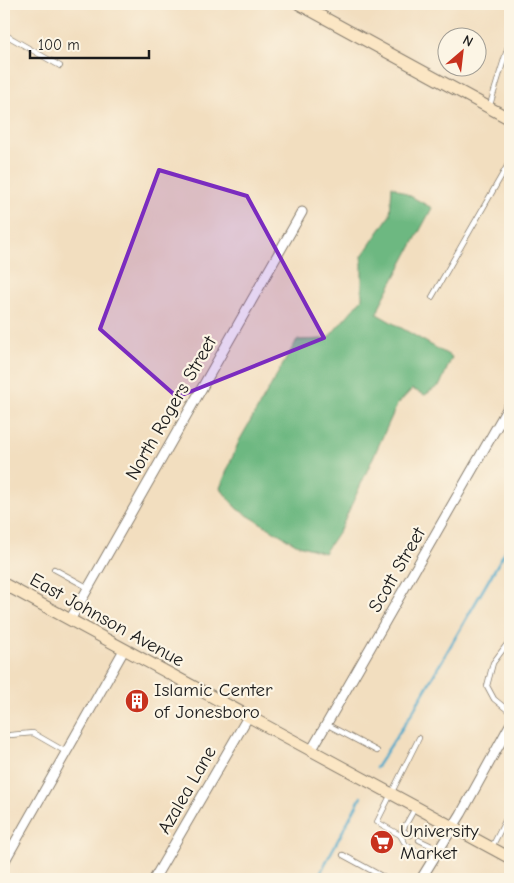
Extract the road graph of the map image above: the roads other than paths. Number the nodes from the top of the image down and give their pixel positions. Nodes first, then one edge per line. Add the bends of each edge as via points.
1 (299, 4) edge
2 (4, 34) edge
3 (510, 40) edge
4 (60, 66) dead end
5 (489, 108) junction
6 (510, 119) edge
7 (510, 161) edge
8 (302, 212) dead end
9 (432, 297) dead end
10 (510, 404) edge
11 (54, 569) dead end
12 (5, 587) edge
13 (87, 587) junction
14 (70, 620) junction
15 (510, 640) edge
16 (124, 650) junction
17 (510, 712) edge
18 (248, 717) junction
19 (326, 724) junction
20 (510, 725) edge
21 (10, 736) dead end
22 (419, 738) dead end
23 (506, 741) edge
24 (310, 751) junction
25 (377, 751) dead end
26 (67, 753) junction
27 (391, 794) junction
28 (415, 808) junction
29 (510, 811) edge
30 (452, 828) junction
31 (402, 833) junction
32 (411, 835) dead end
33 (419, 840) dead end
34 (428, 844) junction
35 (491, 848) junction
36 (438, 849) junction
37 (422, 854) junction
38 (343, 856) dead end
39 (510, 858) edge
40 (431, 860) junction
41 (4, 862) edge
42 (154, 879) edge
43 (387, 879) edge
44 (421, 879) edge

1 - 5 main road
2 - 4 lane
3 - 5 lane
5 - 6 main road
7 - 9 lane
8 - 13 street, North Rogers Street
10 - 19 street, Scott Street
11 - 13 lane
12 - 14 main road, East Johnson Avenue
13 - 14 street, North Rogers Street
14 - 16 main road, East Johnson Avenue
15 - 17 lane via 493,663 487,686 494,699
16 - 18 main road, East Johnson Avenue
16 - 26 street
18 - 24 main road, East Johnson Avenue
18 - 42 street, Azalea Lane
19 - 24 street, Scott Street
19 - 25 lane
20 - 23 street
21 - 26 lane via 33,733
22 - 27 lane
23 - 30 street
24 - 27 main road, East Johnson Avenue
26 - 41 street
27 - 28 main road, East Johnson Avenue
27 - 31 lane via 377,822
28 - 30 main road, East Johnson Avenue
28 - 31 lane
29 - 35 lane
30 - 35 main road, East Johnson Avenue
30 - 36 street
31 - 32 lane
31 - 37 lane via 406,845
33 - 34 lane
34 - 36 lane
34 - 37 lane
35 - 39 main road, East Johnson Avenue
36 - 40 street
37 - 40 lane
38 - 43 lane
40 - 44 street

